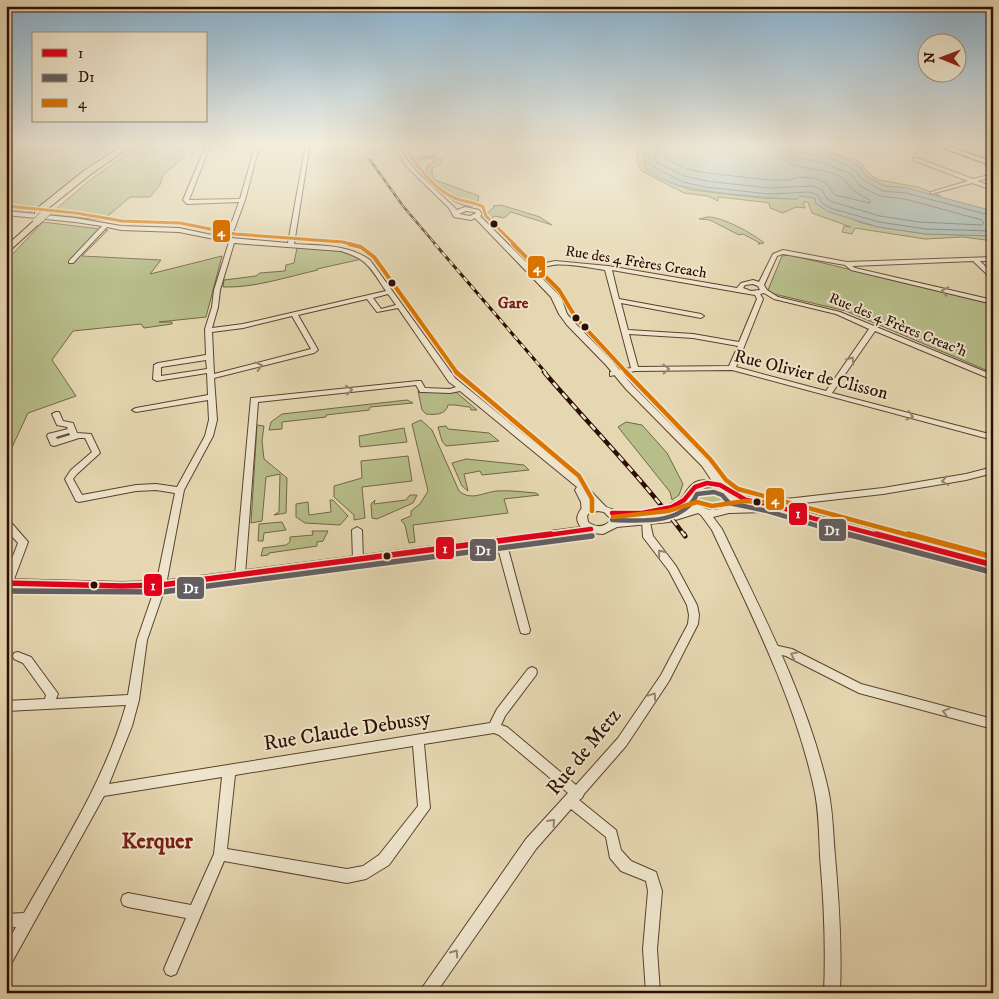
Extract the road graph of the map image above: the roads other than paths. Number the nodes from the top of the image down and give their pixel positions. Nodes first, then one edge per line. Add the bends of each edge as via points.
1 (68, 190) edge
2 (72, 190) edge
3 (190, 190) edge
4 (245, 190) edge
5 (300, 190) edge
6 (433, 190) edge
7 (947, 190) edge
8 (933, 194) dead end
9 (242, 200) junction
10 (450, 205) junction
11 (465, 209) junction
12 (6, 213) edge
13 (455, 213) junction
14 (36, 216) junction
15 (477, 217) junction
16 (105, 226) junction
17 (230, 240) junction
18 (6, 242) edge
19 (290, 244) junction
20 (6, 251) edge
21 (974, 259) junction
22 (993, 259) edge
23 (71, 262) dead end
24 (844, 264) junction
25 (526, 266) junction
26 (608, 268) junction
27 (768, 273) junction
28 (993, 278) edge
29 (749, 282) junction
30 (742, 288) junction
31 (761, 290) junction
32 (390, 292) junction
33 (369, 297) junction
34 (616, 300) junction
35 (993, 302) edge
36 (400, 306) junction
37 (294, 314) junction
38 (701, 316) dead end
39 (874, 328) junction
40 (208, 330) junction
41 (624, 332) junction
42 (741, 344) junction
43 (209, 357) junction
44 (732, 368) junction
45 (635, 369) junction
46 (615, 373) junction
47 (211, 374) junction
48 (993, 378) edge
49 (462, 388) junction
50 (828, 394) junction
51 (212, 397) junction
52 (136, 410) dead end
53 (56, 414) dead end
54 (993, 438) edge
55 (692, 452) junction
56 (993, 470) edge
57 (573, 481) junction
58 (703, 484) junction
59 (721, 486) junction
60 (180, 490) junction
61 (689, 496) junction
62 (733, 496) junction
63 (603, 508) junction
64 (702, 511) junction
65 (725, 512) junction
66 (583, 514) junction
67 (613, 519) junction
68 (646, 520) junction
69 (6, 522) edge
70 (591, 529) junction
71 (717, 529) junction
72 (357, 530) dead end
73 (559, 533) junction
74 (501, 541) junction
75 (358, 560) junction
76 (993, 565) edge
77 (240, 575) junction
78 (7, 582) edge
79 (161, 585) junction
80 (525, 630) dead end
81 (774, 649) junction
82 (18, 656) dead end
83 (532, 672) dead end
84 (133, 700) junction
85 (49, 704) junction
86 (6, 706) edge
87 (993, 724) edge
88 (494, 728) junction
89 (418, 740) junction
90 (229, 771) junction
91 (100, 790) junction
92 (575, 797) junction
93 (220, 854) junction
94 (128, 900) dead end
95 (195, 913) junction
96 (28, 920) junction
97 (6, 921) edge
98 (6, 959) edge
99 (171, 969) dead end
100 (427, 993) edge
101 (653, 993) edge
102 (832, 993) edge

1 - 14 highway
2 - 14 highway
3 - 9 street via 187,202
4 - 9 street
5 - 19 street
6 - 10 street
7 - 8 street
9 - 17 street
10 - 11 street
10 - 13 street
11 - 13 street
11 - 15 street via 477,210
12 - 14 street
13 - 15 street via 461,218
14 - 16 street
14 - 18 highway
14 - 20 highway
15 - 25 street
16 - 17 street via 179,230
16 - 23 street
17 - 19 street
17 - 40 street
19 - 32 street via 342,249 359,254 368,261
21 - 22 street
21 - 24 street
21 - 28 street
24 - 27 street via 783,252 775,255
35 -> 24 street via 853,269
25 - 26 street, Rue des 4 Frères Creach via 556,263
25 - 46 street via 558,300 562,314
26 - 30 street, Rue des 4 Frères Creach via 714,287
26 - 34 street
27 - 29 street
27 - 31 street
29 - 30 street
29 - 31 street
30 - 31 street, Rue des 4 Frères Creach
31 - 39 street, Rue des 4 Frères Creac'h via 773,297 832,311
31 - 42 street via 760,300
32 - 33 street
32 - 36 street
33 - 36 street via 380,311
33 - 37 street
34 - 38 street
34 - 41 street
36 - 49 street
37 - 40 street
47 -> 37 street via 312,352 314,350
39 - 48 street, Rue des 4 Frères Creac'h
50 -> 39 street
40 - 43 street
41 - 42 street via 693,336
41 - 45 street
42 - 44 street
43 - 47 street
43 - 47 street via 158,365 157,379
45 -> 44 street, Rue Olivier de Clisson
44 - 50 street, Rue Olivier de Clisson
45 - 46 street, Rue Olivier de Clisson
46 - 55 street
47 - 51 street
49 - 57 street
77 -> 49 street via 254,400 418,383 423,390
50 -> 54 street, Rue Olivier de Clisson
51 - 52 street
51 - 60 street via 213,420 209,436
53 - 60 street via 60,422 88,436 96,454 69,479 79,500 154,486 169,491
55 - 58 street via 701,466
55 - 59 street
56 -> 62 street via 883,491 769,504
57 - 63 street
57 - 66 street via 585,502
58 - 59 street
58 - 61 street via 691,489
59 - 62 street
60 - 79 street
61 - 64 street
61 - 67 street via 678,506
62 - 65 street via 734,504
63 - 66 street via 593,508
63 - 67 street
64 - 65 street
64 - 68 street
64 - 71 street
65 - 71 street
65 - 76 street via 762,509 802,515
66 - 70 street via 583,523
66 - 73 street
67 - 68 street
67 - 70 street via 605,530
92 -> 68 street, Rue de Metz via 622,742 660,686 693,624 692,605 674,568 648,537
69 - 78 street via 23,542
70 - 73 street
71 - 81 street
72 - 75 street
73 - 74 street
74 - 75 street
74 - 80 street
75 - 77 street
77 - 79 street
78 - 79 street
79 - 84 street via 142,640
87 -> 81 street via 860,688 788,652
81 - 102 street via 793,696 821,790 832,914
82 - 85 street via 27,660 52,694
83 - 88 street via 501,713
84 - 85 street
84 - 91 street
85 - 86 street
88 - 89 street, Rue Claude Debussy
88 - 92 street via 503,730
89 - 90 street, Rue Claude Debussy
89 - 93 street via 424,808 384,860 366,872 346,876
90 - 91 street, Rue Claude Debussy
90 - 93 street
91 - 96 street
100 -> 92 street, Rue de Metz via 531,844
92 - 101 street via 612,834 615,853 626,866 651,877 655,891 650,949
93 - 95 street
94 - 95 street
95 - 99 street
96 - 97 street
96 - 98 street

